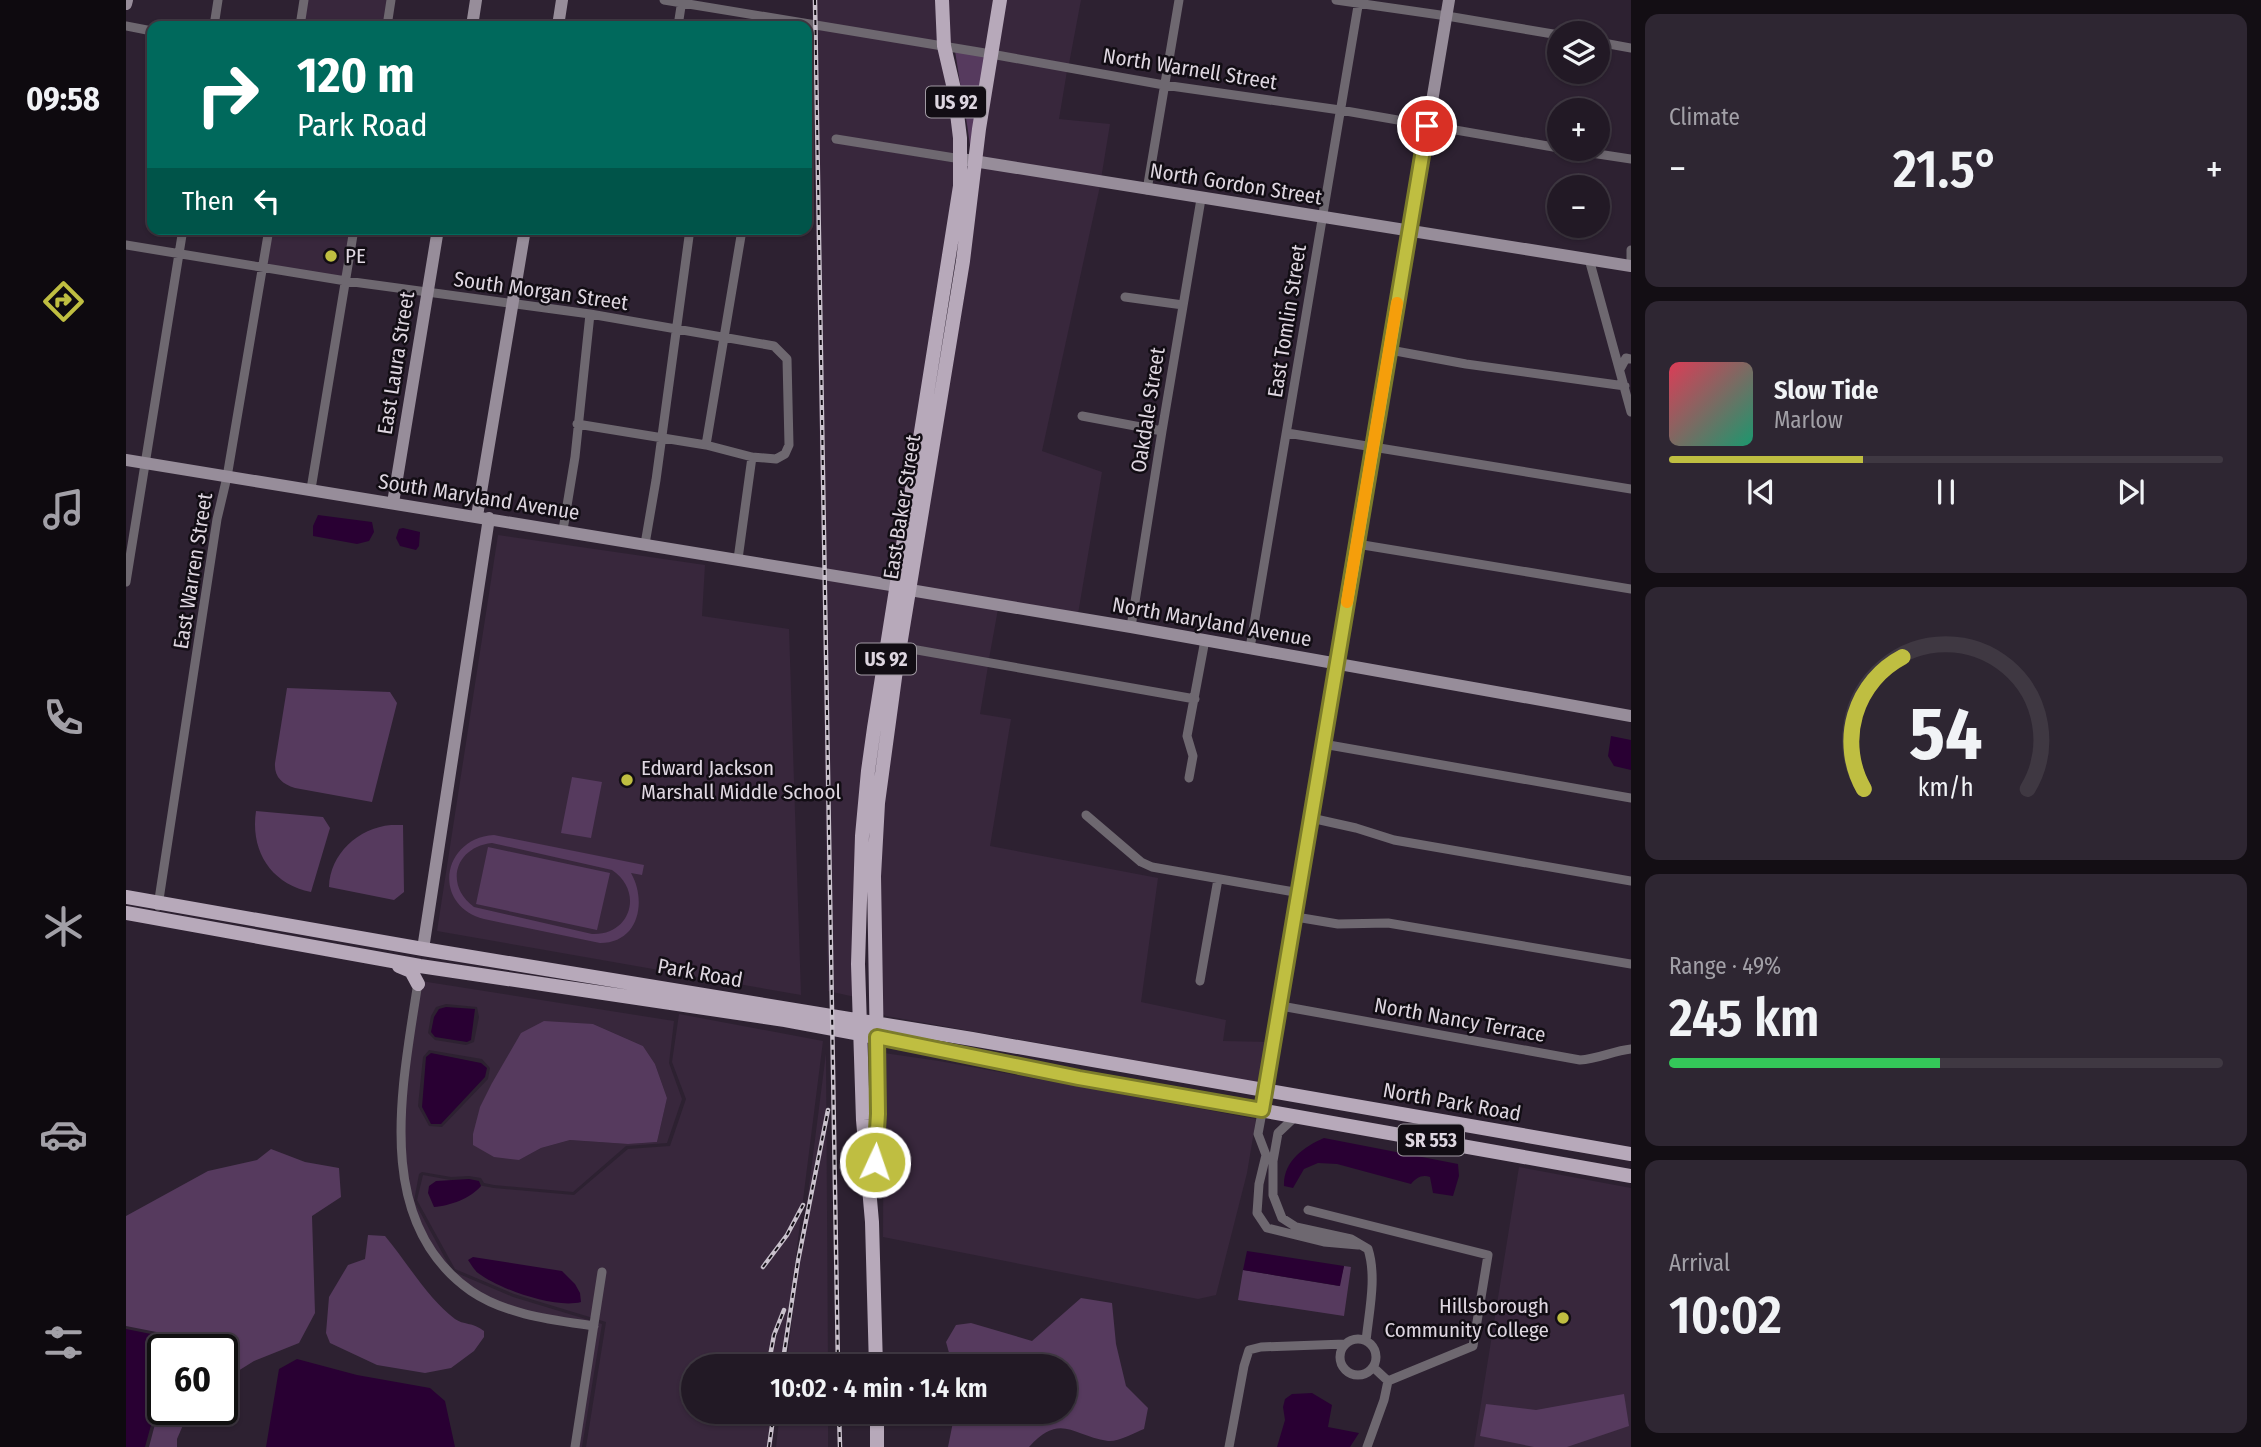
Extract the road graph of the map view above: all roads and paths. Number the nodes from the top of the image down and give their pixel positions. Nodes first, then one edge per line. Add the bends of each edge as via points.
1 (218, 0) edge
2 (304, 0) edge
3 (391, 0) edge
4 (476, 0) edge
5 (562, 0) edge
6 (664, 0) edge
7 (942, 0) edge
8 (1000, 0) edge
9 (1179, 0) edge
10 (1336, 0) edge
11 (1449, 0) edge
12 (682, 1) edge
13 (1359, 2) edge
14 (1447, 16) junction
15 (215, 21) edge
16 (301, 21) edge
17 (388, 21) edge
18 (473, 21) edge
19 (559, 21) edge
20 (679, 21) edge
21 (794, 21) edge
22 (812, 24) edge
23 (126, 26) edge
24 (147, 30) edge
25 (1547, 33) edge
26 (1610, 44) edge
27 (944, 46) junction
28 (1631, 48) edge
29 (991, 54) junction
30 (1164, 85) junction
31 (1340, 110) junction
32 (1427, 126) junction
33 (836, 139) dead end
34 (1547, 146) edge
35 (1610, 156) edge
36 (1631, 159) edge
37 (968, 161) junction
38 (1147, 190) junction
39 (1201, 199) junction
40 (1322, 217) junction
41 (1410, 230) junction
42 (182, 235) edge
43 (268, 235) edge
44 (353, 235) edge
45 (437, 235) edge
46 (524, 235) edge
47 (689, 235) edge
48 (740, 235) edge
49 (126, 245) edge
50 (1631, 250) edge
51 (180, 254) junction
52 (1589, 259) junction
53 (1631, 265) edge
54 (262, 267) junction
55 (346, 281) junction
56 (427, 292) junction
57 (1125, 297) dead end
58 (513, 302) junction
59 (1183, 305) junction
60 (590, 314) junction
61 (676, 330) junction
62 (725, 338) junction
63 (1390, 350) junction
64 (1631, 359) edge
65 (1620, 369) junction
66 (1625, 386) junction
67 (1631, 412) edge
68 (1082, 416) dead end
69 (577, 424) junction
70 (1162, 431) junction
71 (1287, 433) junction
72 (661, 437) junction
73 (706, 445) junction
74 (1373, 447) junction
75 (752, 457) junction
76 (126, 460) edge
77 (145, 463) junction
78 (227, 477) junction
79 (311, 489) junction
80 (1631, 489) edge
81 (393, 503) junction
82 (483, 517) junction
83 (563, 530) junction
84 (645, 544) junction
85 (1357, 544) junction
86 (738, 559) junction
87 (825, 574) joint
88 (126, 582) edge
89 (903, 588) junction
90 (1631, 589) edge
91 (1131, 627) junction
92 (1205, 640) junction
93 (900, 647) junction
94 (1250, 648) junction
95 (1336, 664) junction
96 (1195, 699) junction
97 (1631, 716) edge
98 (1323, 744) junction
99 (1189, 778) dead end
100 (1631, 798) edge
101 (1086, 815) dead end
102 (1311, 818) junction
103 (1218, 878) junction
104 (1631, 881) edge
105 (1300, 893) junction
106 (126, 897) edge
107 (159, 903) junction
108 (126, 906) edge
109 (126, 913) edge
110 (1296, 917) junction
111 (156, 918) junction
112 (316, 947) junction
113 (423, 949) junction
114 (1631, 964) edge
115 (420, 966) junction
116 (536, 967) junction
117 (1200, 981) dead end
118 (418, 984) junction
119 (1281, 1006) junction
120 (868, 1028) junction
121 (1631, 1049) edge
122 (1266, 1091) junction
123 (1262, 1110) junction
124 (1296, 1116) junction
125 (1631, 1154) edge
126 (1270, 1155) junction
127 (1631, 1176) edge
128 (1273, 1194) junction
129 (1258, 1195) junction
130 (1308, 1210) dead end
131 (1355, 1222) junction
132 (1292, 1230) junction
133 (1351, 1239) junction
134 (1361, 1245) junction
135 (602, 1272) dead end
136 (594, 1326) junction
137 (1366, 1340) junction
138 (1345, 1344) junction
139 (876, 1354) edge
140 (1373, 1367) junction
141 (1388, 1381) junction
142 (877, 1424) edge
143 (575, 1447) edge
144 (877, 1447) edge
145 (1229, 1447) edge
146 (1367, 1447) edge

1 - 15 street
2 - 16 street
3 - 17 street
4 - 18 street
5 - 19 street
6 - 12 street, North Warnell Street
7 - 27 main road, US 92
8 - 29 main road, East Baker Street / US 92
9 - 30 street
10 - 13 street
11 - 14 street
12 - 20 street
12 - 21 street, North Warnell Street
13 - 14 street
13 - 31 street, East Tomlin Street
14 - 25 street
14 - 32 street
22 - 27 street, North Warnell Street
23 - 24 street
26 - 28 street
27 - 29 street, North Warnell Street
27 - 37 main road, US 92
29 - 30 street, North Warnell Street
29 - 37 main road, East Baker Street / US 92
30 - 31 street, North Warnell Street
30 - 38 street
31 - 32 street, North Warnell Street
31 - 40 street, East Tomlin Street
32 - 34 street, North Warnell Street
32 - 41 street
33 - 37 street, North Gordon Street
35 - 36 street
37 - 38 street, North Gordon Street
37 - 89 main road, East Baker Street / US 92
38 - 39 street, North Gordon Street
39 - 40 street, North Gordon Street
39 - 59 street, Oakdale Street
40 - 41 street, North Gordon Street
40 - 71 street, East Tomlin Street
41 - 52 street, North Gordon Street
41 - 63 street
42 - 51 street
43 - 54 street, East Warren Street
44 - 55 street
45 - 56 street, East Laura Street
46 - 58 street
47 - 61 street
48 - 62 street
49 - 51 street, South Morgan Street
50 - 53 street
51 - 54 street, South Morgan Street
51 - 77 street
52 - 53 street, North Gordon Street
52 - 65 street
54 - 55 street, South Morgan Street
54 - 78 street, East Warren Street
55 - 56 street, South Morgan Street
55 - 79 street
56 - 58 street, South Morgan Street
56 - 81 street, East Laura Street
57 - 59 street
58 - 60 street, South Morgan Street
58 - 82 street
59 - 70 street, Oakdale Street
60 - 61 street, South Morgan Street
60 - 69 street
61 - 62 street, South Morgan Street
61 - 72 street
62 - 73 street
62 - 75 street, South Morgan Street via 774,346 787,359 789,445 785,454 775,458
63 - 66 street
63 - 74 street
64 - 65 street via 1626,358
65 - 66 street
66 - 67 street
68 - 70 street
69 - 72 street
69 - 83 street
70 - 91 street, Oakdale Street
71 - 74 street
71 - 94 street, East Tomlin Street
72 - 73 street
72 - 84 street
73 - 75 street
74 - 80 street
74 - 85 street
75 - 86 street
76 - 77 street, South Maryland Avenue
77 - 78 street, South Maryland Avenue
77 - 88 street
78 - 79 street, South Maryland Avenue
78 - 107 street, East Warren Street
79 - 81 street, South Maryland Avenue
81 - 82 street, South Maryland Avenue
82 - 83 street, South Maryland Avenue
82 - 113 street
83 - 84 street, South Maryland Avenue
84 - 86 street, South Maryland Avenue
85 - 90 street
85 - 95 street
86 - 87 street, South Maryland Avenue
87 - 89 street, North Maryland Avenue
89 - 91 street, North Maryland Avenue
89 - 93 main road, East Baker Street / US 92
89 - 120 main road, East Baker Street / US 92 via 868,771 862,836 859,928
91 - 92 street, North Maryland Avenue
92 - 94 street, North Maryland Avenue
92 - 96 street
93 - 96 street
93 - 120 main road, East Baker Street / US 92 via 875,836
94 - 95 street, North Maryland Avenue
95 - 97 street, North Maryland Avenue
95 - 98 street
96 - 99 street via 1187,736 1193,756
98 - 100 street
98 - 102 street
101 - 103 street via 1141,862
102 - 104 street via 1394,840
102 - 105 street
103 - 105 street
103 - 117 street
105 - 110 street
106 - 107 main road, Park Road
107 - 108 main road via 150,908
107 - 111 street, East Warren Street
107 - 113 main road, Park Road
109 - 111 main road, Park Road
110 - 114 street via 1338,924 1388,923
110 - 119 street
111 - 112 main road, Park Road
112 - 113 main road via 401,954
112 - 115 main road, Park Road
112 - 118 main road via 411,971
113 - 115 street
113 - 116 main road, Park Road
115 - 116 main road via 442,958 525,970
115 - 118 street
115 - 120 main road, Park Road
116 - 120 main road, Park Road
118 - 136 street via 401,1114 403,1169 417,1227 430,1250 472,1292 508,1308
119 - 121 street, North Nancy Terrace via 1580,1060
119 - 122 street
120 - 122 main road, Park Road / SR 553
120 - 123 main road, Park Road / SR 553 via 1079,1078
120 - 139 main road, US 92 via 878,1114 872,1222
122 - 123 street
122 - 125 main road, North Park Road / SR 553
123 - 124 main road, North Park Road / SR 553
123 - 126 street via 1258,1134
124 - 126 street via 1278,1133
124 - 127 main road, North Park Road / SR 553
126 - 128 street
126 - 129 street
128 - 129 street
128 - 132 street
129 - 132 street via 1257,1213 1267,1228
130 - 131 street
131 - 133 street
131 - 141 street via 1488,1255 1474,1346
132 - 133 street
132 - 134 street via 1324,1242
133 - 134 street
134 - 137 street via 1368,1249 1372,1268
135 - 136 street
136 - 143 street
137 - 138 street
137 - 140 street via 1376,1353
138 - 140 street via 1340,1352 1344,1369 1360,1375
138 - 145 street via 1249,1350
140 - 141 street
141 - 146 street
142 - 144 main road

